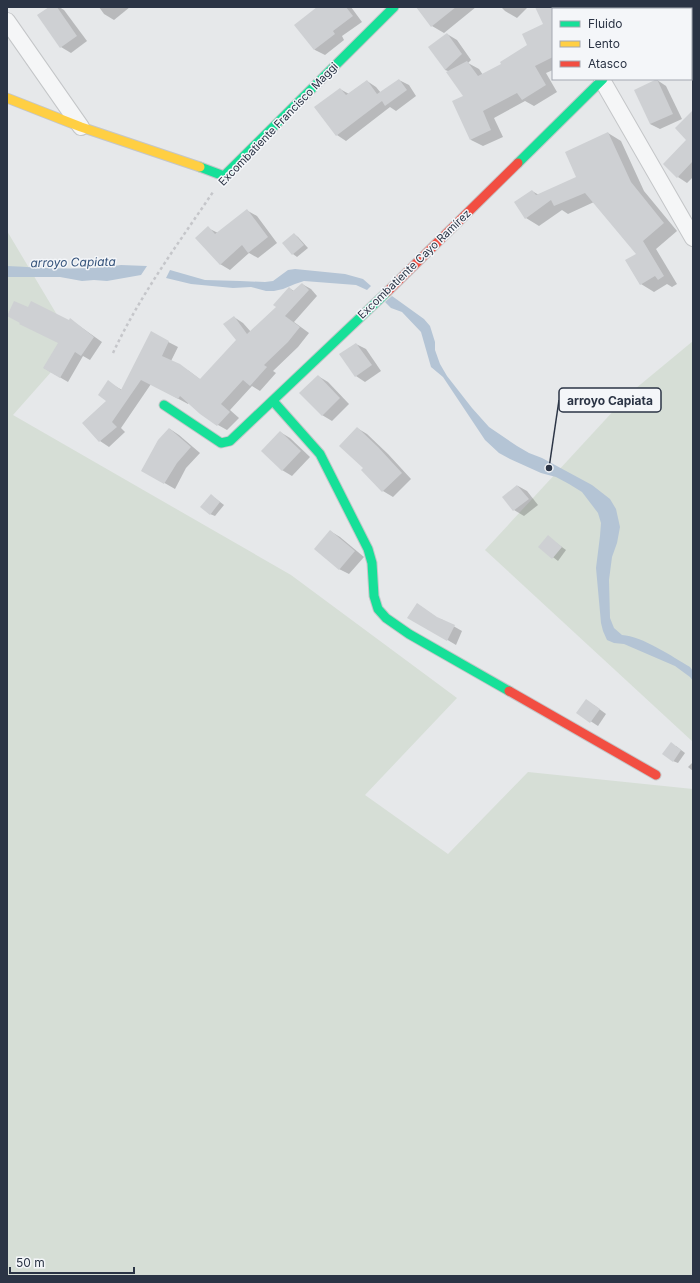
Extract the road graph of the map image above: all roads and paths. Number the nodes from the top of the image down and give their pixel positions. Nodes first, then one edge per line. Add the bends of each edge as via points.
1 (394, 7) edge
2 (378, 13) edge
3 (7, 21) edge
4 (602, 80) edge
5 (7, 98) edge
6 (81, 126) junction
7 (224, 176) junction
8 (693, 238) edge
9 (113, 353) dead end
10 (273, 401) junction
11 (164, 406) dead end
12 (656, 775) dead end

1 - 2 street, Excombatiente Francisco Maggi
2 - 7 street, Excombatiente Francisco Maggi
3 - 6 street
4 - 8 street
4 - 10 street, Excombatiente Cayo Ramírez
5 - 6 street
6 - 7 street
7 - 9 path, Excombatiente Francisco Maggi via 151,283
10 - 11 street, Excombatiente Cayo Ramírez via 230,441 221,443
10 - 12 street via 320,454 368,549 372,563 374,596 378,609 386,618 409,634

